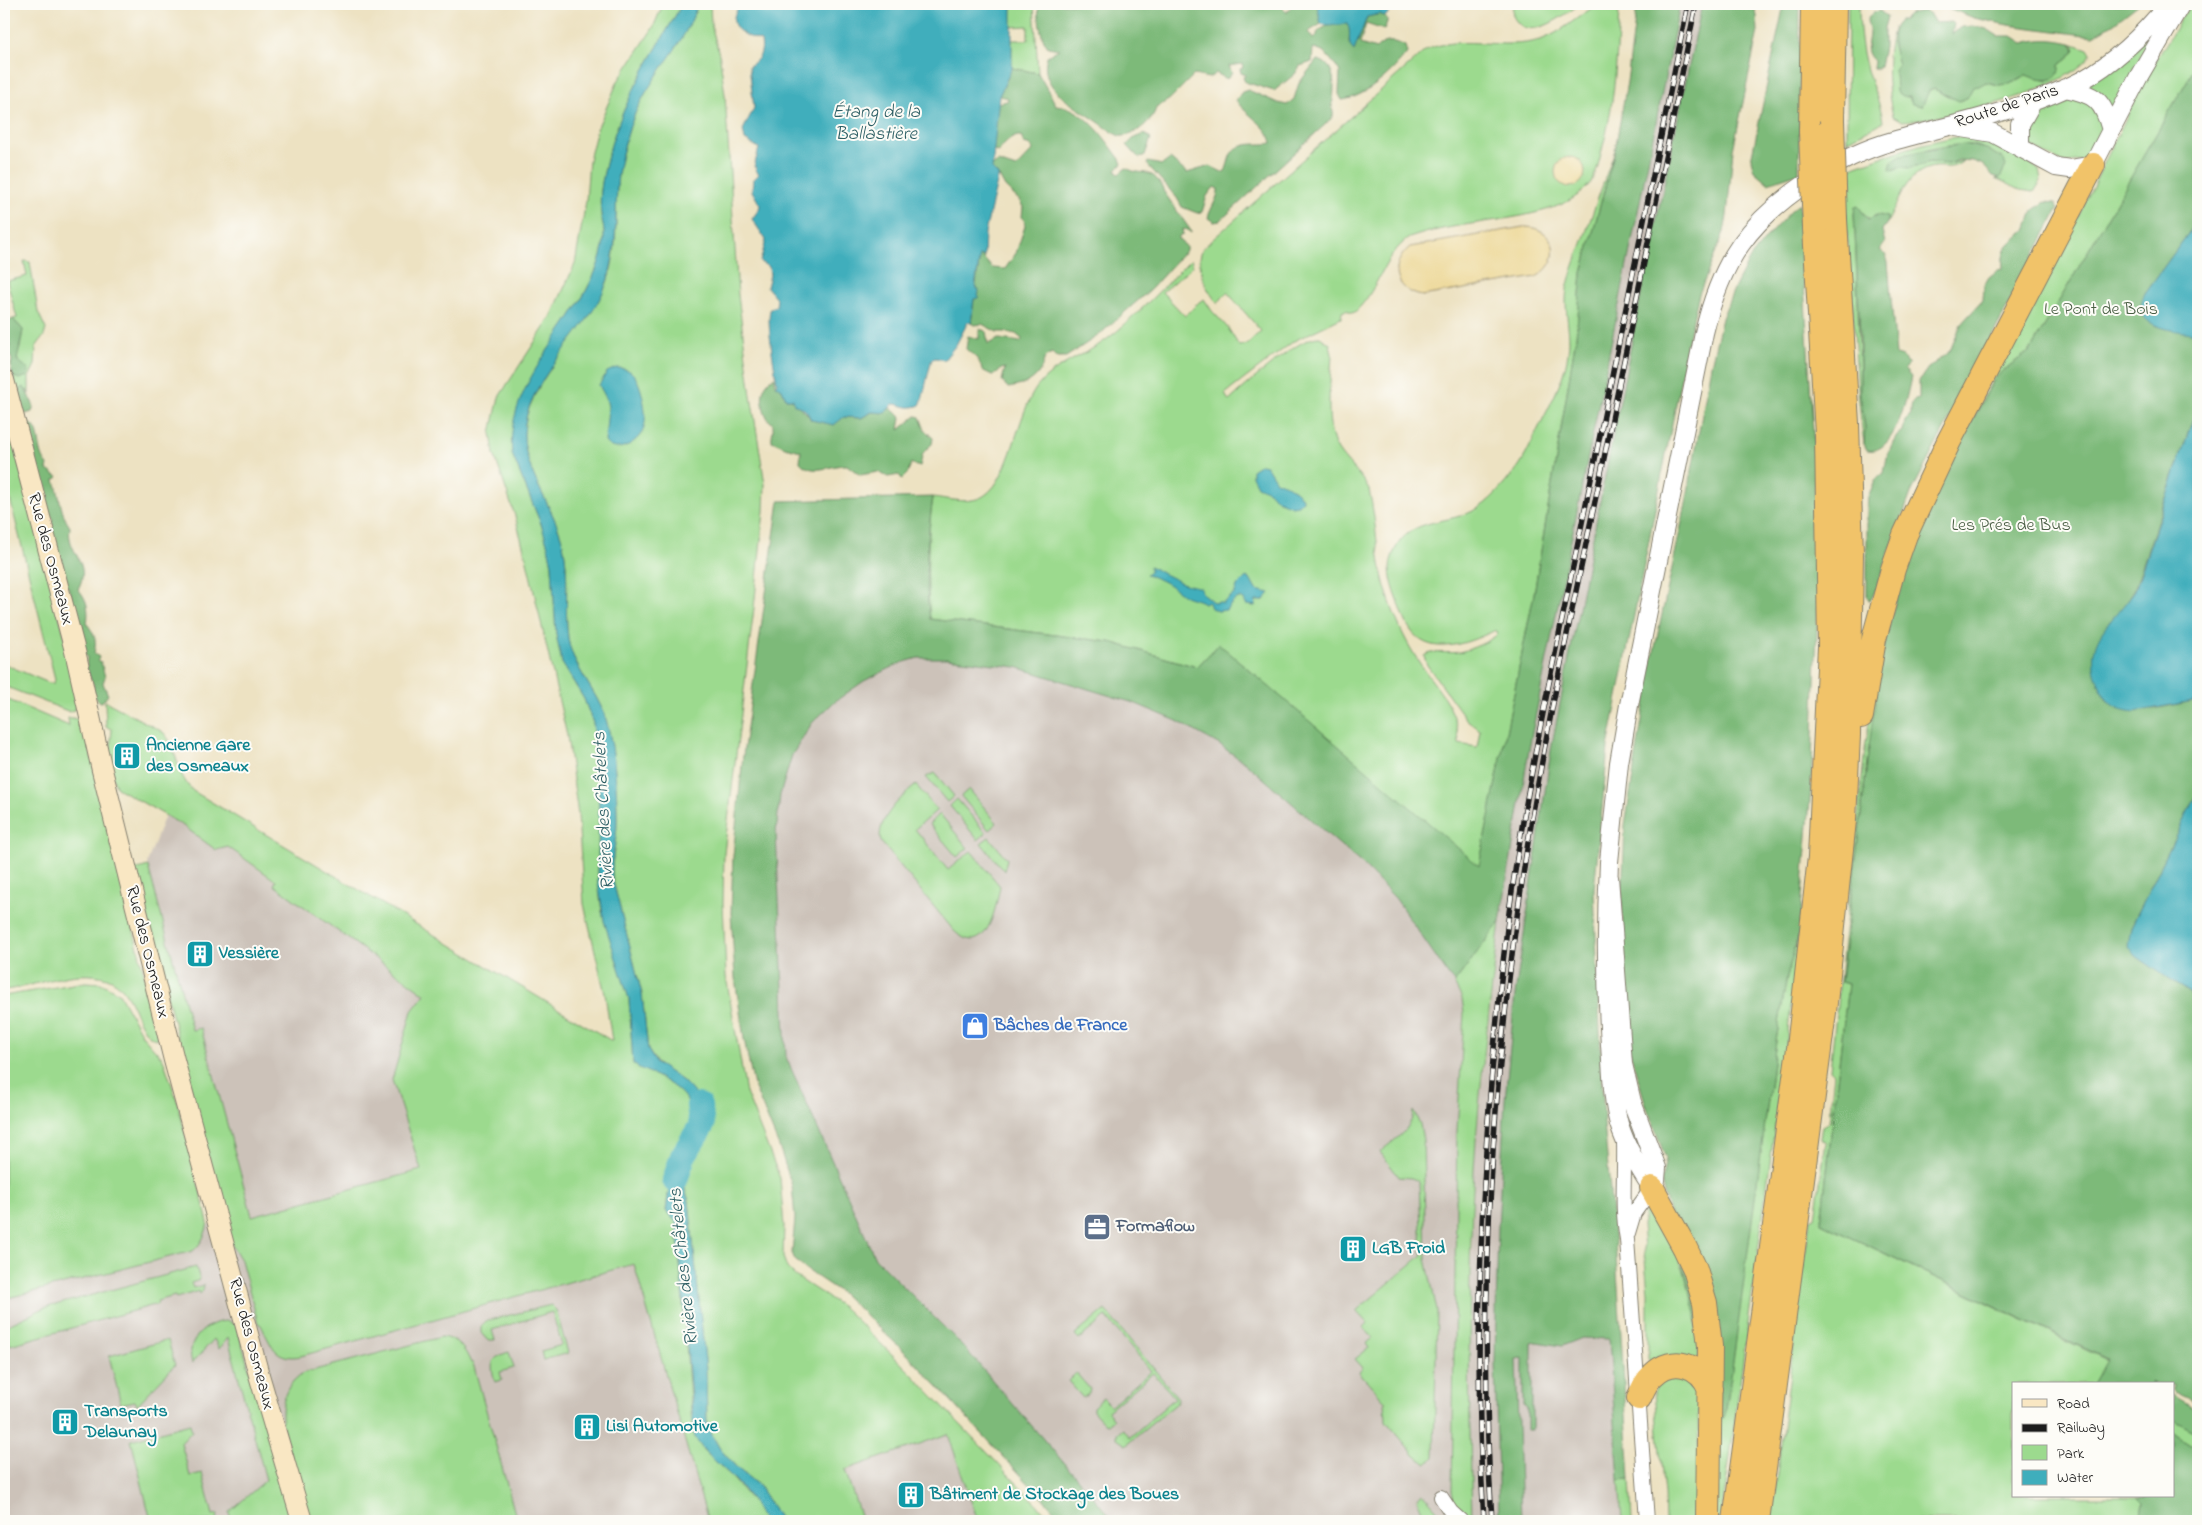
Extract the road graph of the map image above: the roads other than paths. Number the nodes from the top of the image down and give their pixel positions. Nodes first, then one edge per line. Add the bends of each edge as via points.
1 (1813, 4) edge
2 (1834, 4) edge
3 (2168, 4) edge
4 (2181, 4) edge
5 (2065, 88) junction
6 (2034, 101) junction
7 (1946, 127) junction
8 (2111, 130) junction
9 (2020, 146) junction
10 (2093, 165) junction
11 (1825, 224) junction
12 (4, 380) edge
13 (1848, 735) junction
14 (1609, 877) junction
15 (1623, 1136) junction
16 (1652, 1188) junction
17 (1627, 1239) junction
18 (1710, 1389) junction
19 (1639, 1398) junction
20 (1441, 1497) dead end
21 (1456, 1517) edge
22 (302, 1521) edge
23 (1647, 1521) edge
24 (1708, 1521) edge
25 (1735, 1521) edge
26 (1757, 1521) edge

1 - 11 highway, bridge via 1811,132
2 - 11 highway, bridge via 1832,120
3 - 5 street, Route de Paris via 2126,50
4 - 8 street
5 - 6 street, Route de Paris
5 - 8 street via 2081,91 2097,100 2107,114
6 - 7 street, Route de Paris
6 - 9 street via 2020,124
7 - 9 street, Route de Paris via 1985,130
7 - 14 street via 1865,151 1806,183 1753,226 1719,283 1700,351 1629,705 1619,763
8 - 10 street
9 - 10 street, Route de Paris via 2060,168
10 - 13 highway via 1949,441 1905,534 1892,569 1874,639 1861,721
11 - 13 highway via 1847,424 1851,554
11 - 25 highway via 1830,646 1820,857 1799,1048
12 - 22 main road, Rue des Osmeaux via 75,651 174,1060
13 - 26 highway via 1844,820 1832,941
14 - 15 street via 1606,983 1614,1092
14 - 16 street via 1622,1064 1632,1102 1657,1168
15 - 16 street
15 - 17 street via 1623,1213
16 - 17 street via 1634,1213
16 - 18 highway via 1685,1248 1701,1288 1708,1321
17 - 19 street
18 - 19 highway via 1701,1373 1684,1364 1675,1364 1653,1374
18 - 24 highway
19 - 23 street
20 - 21 street

